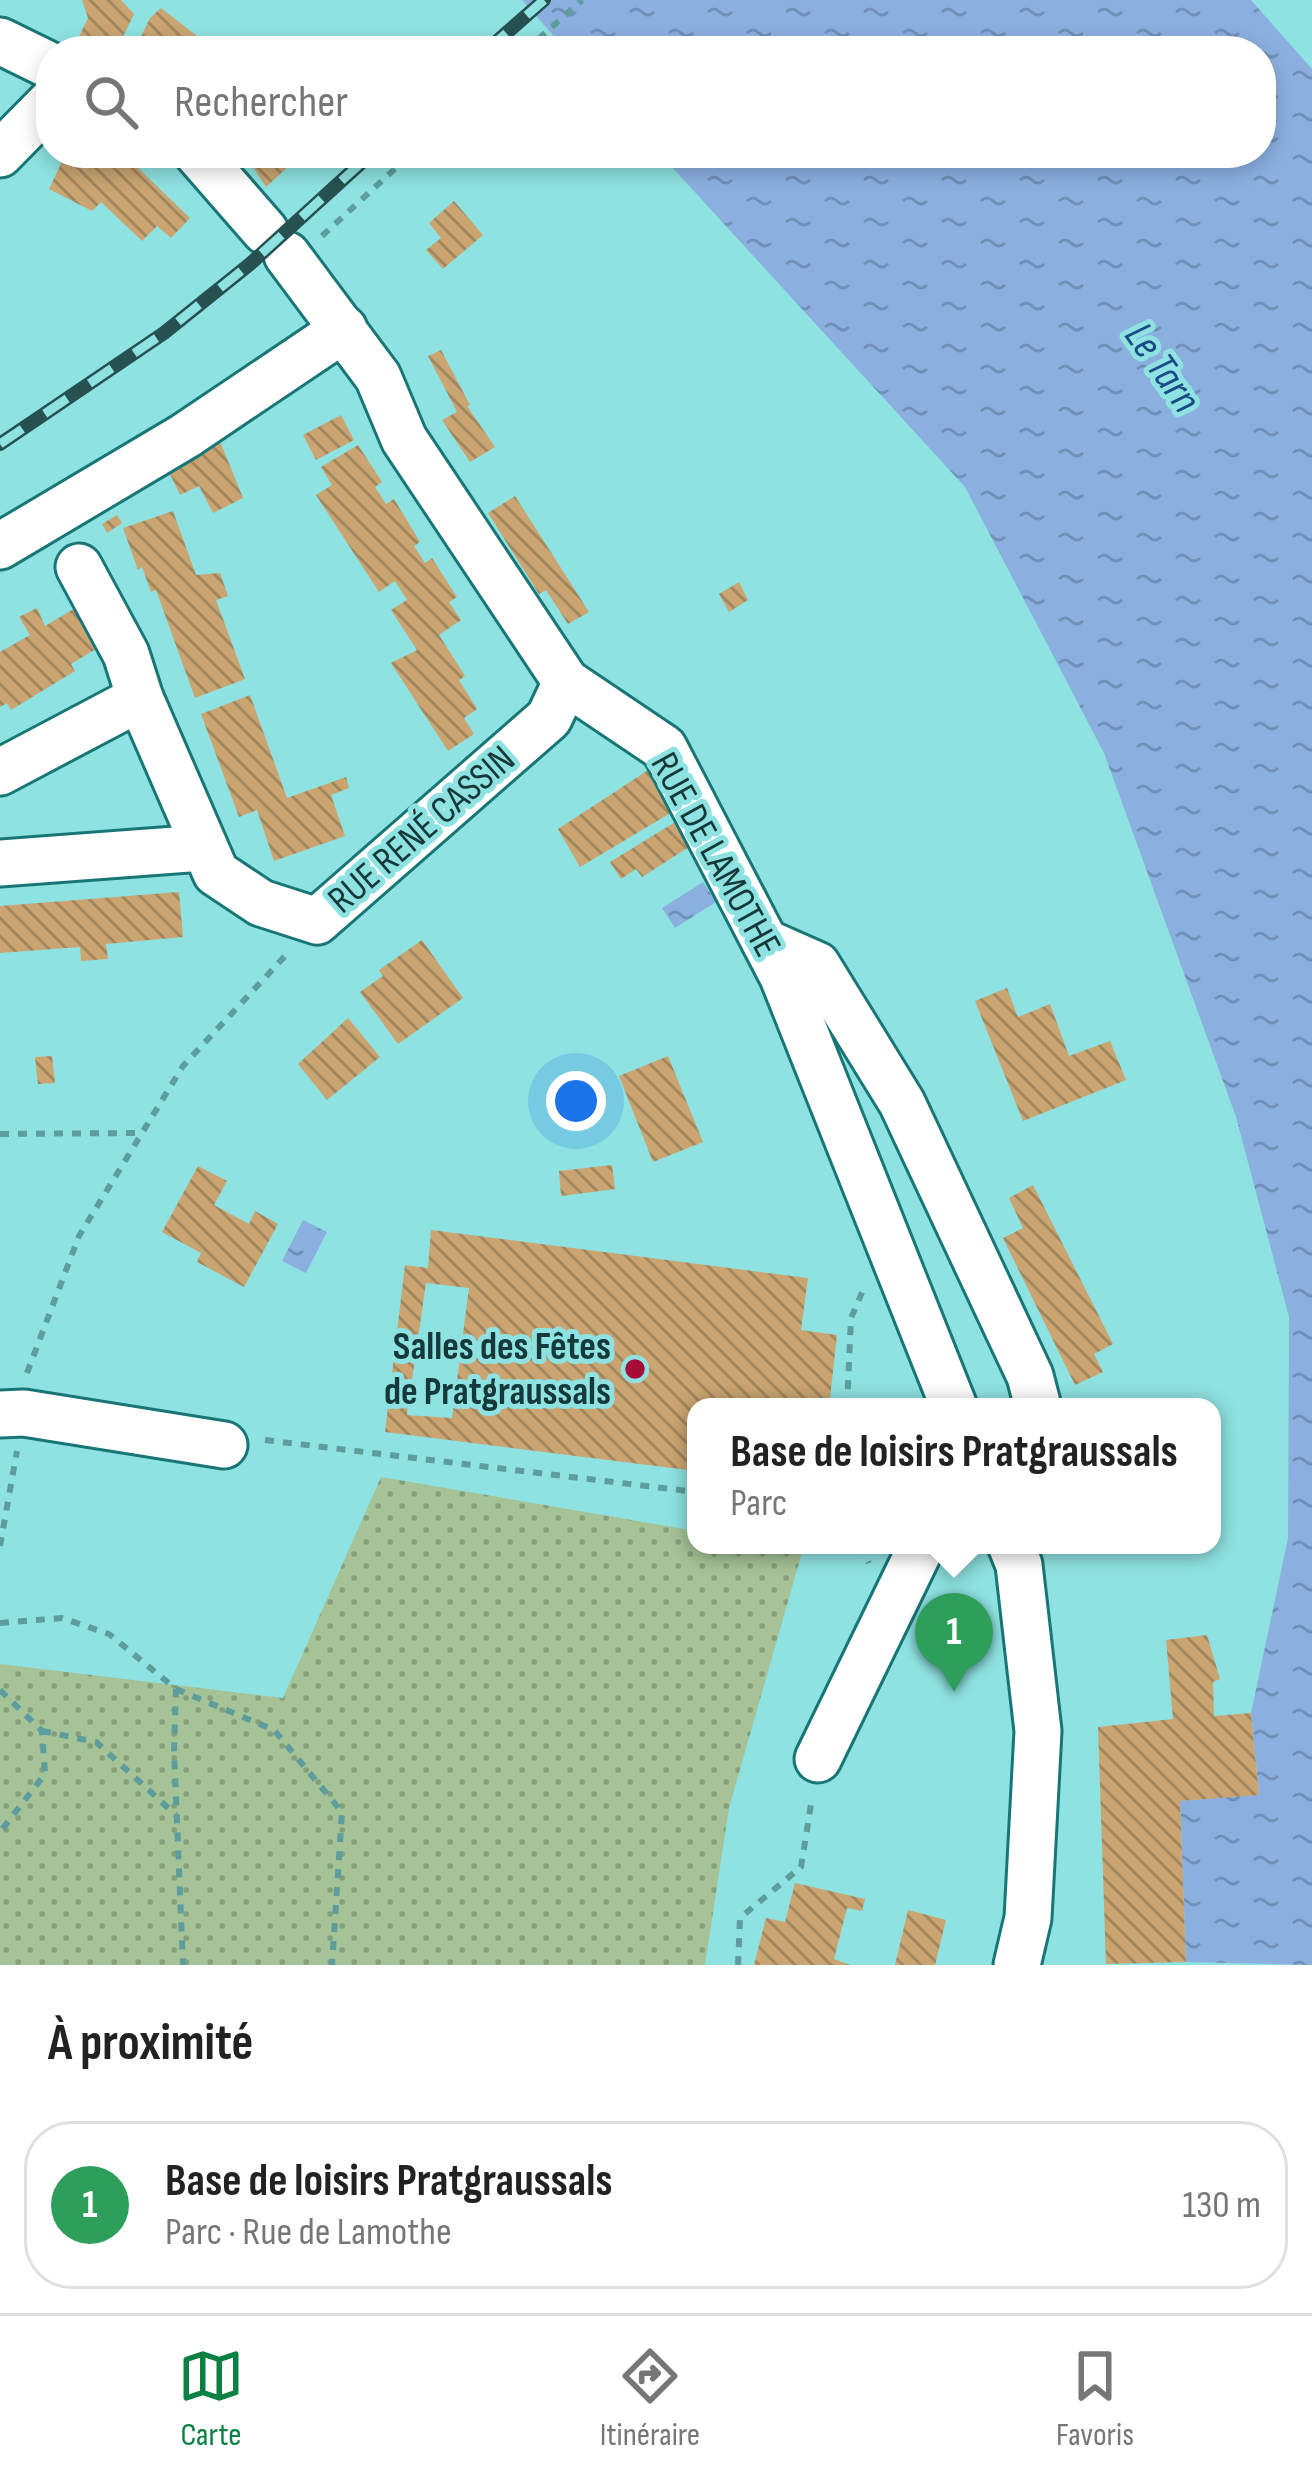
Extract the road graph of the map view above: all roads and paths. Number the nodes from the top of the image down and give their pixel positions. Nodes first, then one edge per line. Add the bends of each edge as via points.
1 (582, 0) edge
2 (542, 36) edge
3 (0, 41) edge
4 (36, 59) edge
5 (36, 117) edge
6 (0, 154) edge
7 (210, 168) edge
8 (395, 168) edge
9 (337, 220) dead end
10 (344, 328) junction
11 (0, 546) edge
12 (79, 567) dead end
13 (566, 682) junction
14 (140, 698) junction
15 (0, 772) edge
16 (202, 848) junction
17 (0, 863) edge
18 (317, 921) junction
19 (765, 943) junction
20 (143, 1133) junction
21 (0, 1134) edge
22 (851, 1318) dead end
23 (847, 1398) edge
24 (950, 1398) edge
25 (1036, 1398) edge
26 (12, 1414) edge
27 (224, 1445) joint
28 (687, 1491) edge
29 (0, 1546) edge
30 (918, 1554) edge
31 (1015, 1554) edge
32 (0, 1623) edge
33 (176, 1689) junction
34 (0, 1690) edge
35 (42, 1731) junction
36 (818, 1759) joint
37 (176, 1815) junction
38 (0, 1832) edge
39 (183, 1965) edge
40 (332, 1965) edge
41 (738, 1965) edge
42 (1017, 1965) edge

1 - 2 path
3 - 4 street
5 - 6 street
7 - 10 street, RUE DE LAMOTHE
8 - 9 path
10 - 11 street via 185,436
10 - 13 street, RUE DE LAMOTHE via 378,377 404,440
12 - 14 street, RUE RENÉ CASSIN via 126,653
13 - 18 street, RUE RENÉ CASSIN via 549,718
13 - 19 street, RUE DE LAMOTHE via 664,748
14 - 15 street
14 - 16 street, RUE RENÉ CASSIN
16 - 17 street
16 - 18 street, RUE RENÉ CASSIN via 216,873 261,903
18 - 20 path via 183,1066
19 - 24 street, RUE DE LAMOTHE
19 - 25 street via 817,965 902,1103
20 - 21 path
20 - 26 path via 79,1236
22 - 23 path
26 - 27 street
26 - 29 path
27 - 28 path via 258,1439
30 - 36 street
31 - 42 street via 1038,1731 1028,1918
32 - 33 path via 62,1618 109,1634
33 - 37 path
33 - 40 path via 274,1730 342,1812
34 - 35 path
35 - 37 path via 96,1742
35 - 38 path via 45,1774
36 - 41 path via 801,1867 740,1918
37 - 39 path

